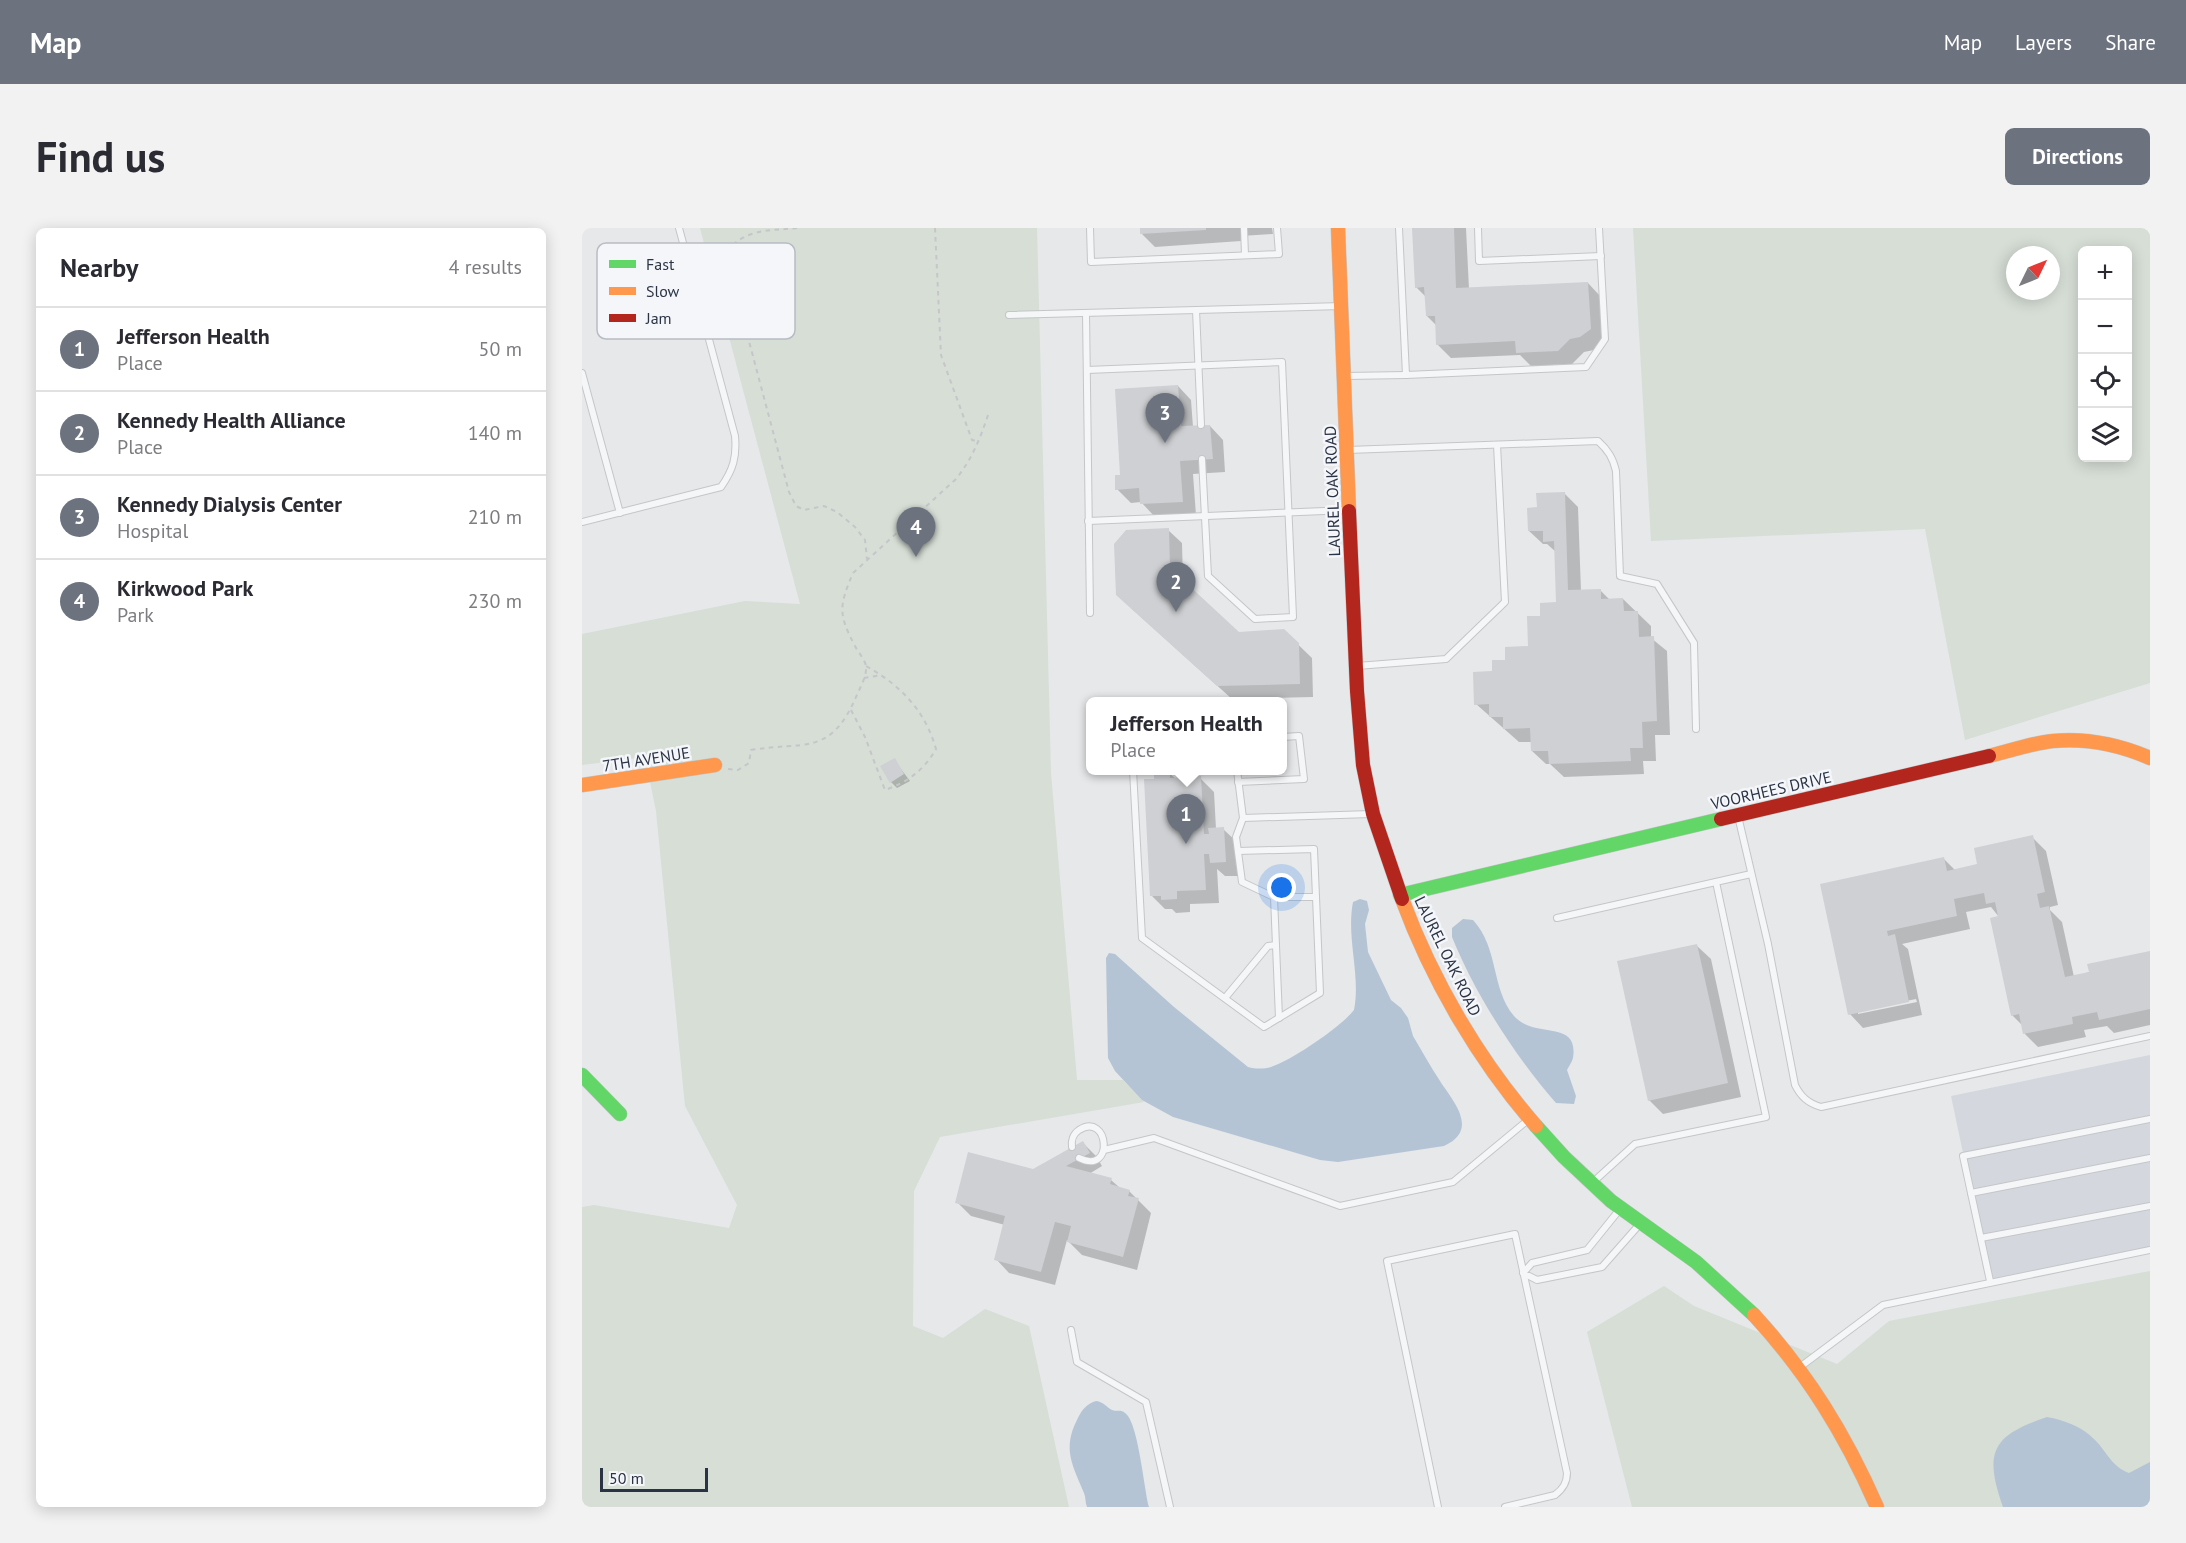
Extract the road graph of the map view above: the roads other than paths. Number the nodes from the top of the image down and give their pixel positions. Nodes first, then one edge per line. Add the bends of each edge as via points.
1 (679, 228) edge
2 (1090, 228) edge
3 (1244, 228) edge
4 (1277, 228) edge
5 (1338, 228) edge
6 (1399, 228) edge
7 (1478, 228) edge
8 (1599, 228) edge
9 (683, 243) edge
10 (1245, 255) junction
11 (1601, 256) junction
12 (1343, 306) junction
13 (1197, 310) junction
14 (1086, 313) junction
15 (1009, 315) dead end
16 (709, 339) edge
17 (1199, 366) junction
18 (1087, 370) junction
19 (582, 373) edge
20 (1406, 375) junction
21 (1346, 376) junction
22 (1201, 425) dead end
23 (1497, 445) junction
24 (1347, 450) junction
25 (1202, 459) dead end
26 (1349, 510) junction
27 (620, 513) junction
28 (1288, 513) junction
29 (1205, 516) junction
30 (1089, 521) junction
31 (582, 522) edge
32 (1090, 613) dead end
33 (1356, 666) junction
34 (1696, 729) dead end
35 (1287, 737) edge
36 (2150, 758) edge
37 (715, 765) road end
38 (1133, 775) edge
39 (1237, 775) edge
40 (1238, 782) junction
41 (582, 785) edge
42 (1373, 814) junction
43 (1737, 815) junction
44 (1243, 818) junction
45 (1238, 850) junction
46 (1751, 874) junction
47 (1716, 882) junction
48 (1400, 895) junction
49 (1274, 897) junction
50 (1316, 897) junction
51 (1557, 918) dead end
52 (1275, 945) junction
53 (1225, 998) junction
54 (1279, 1018) junction
55 (2150, 1036) edge
56 (582, 1075) edge
57 (620, 1114) dead end
58 (1531, 1118) junction
59 (2150, 1119) edge
60 (1072, 1147) dead end
61 (1104, 1150) junction
62 (1079, 1158) dead end
63 (2150, 1158) edge
64 (1591, 1183) junction
65 (1971, 1193) junction
66 (2150, 1206) edge
67 (1620, 1208) junction
68 (1641, 1223) junction
69 (1981, 1238) junction
70 (2150, 1250) edge
71 (1523, 1273) junction
72 (1990, 1281) junction
73 (1071, 1330) dead end
74 (1800, 1368) junction
75 (1170, 1507) edge
76 (1438, 1507) edge
77 (1505, 1507) edge
78 (1877, 1507) edge

1 - 9 lane
2 - 10 lane via 1092,262
3 - 10 lane
4 - 10 lane via 1279,254
5 - 12 street, LAUREL OAK ROAD
6 - 20 lane
7 - 11 lane via 1479,261
8 - 11 lane
11 - 20 lane via 1605,339 1586,367
12 - 13 lane
12 - 21 street, LAUREL OAK ROAD
13 - 14 lane
13 - 17 lane
14 - 15 lane
14 - 18 lane
16 - 27 lane via 735,436 737,454 732,472 721,487
17 - 18 lane
17 - 22 lane
17 - 28 lane via 1282,362
18 - 30 lane
19 - 27 lane
20 - 21 lane
21 - 24 street, LAUREL OAK ROAD
23 - 24 lane
23 - 33 lane via 1505,602 1446,659
23 - 34 lane via 1598,441 1607,449 1616,471 1620,576 1658,584 1694,643
24 - 26 street, LAUREL OAK ROAD
25 - 29 lane
26 - 28 lane
26 - 33 street, LAUREL OAK ROAD
27 - 31 lane
28 - 29 lane
28 - 29 lane via 1293,617 1255,619 1208,576
29 - 30 lane
30 - 32 lane
33 - 42 street, LAUREL OAK ROAD via 1360,742
35 - 40 lane via 1299,736 1304,779
36 - 43 street, VOORHEES DRIVE via 2111,743 2052,741
37 - 41 street, 7TH AVENUE
38 - 53 lane via 1142,938
39 - 40 lane
40 - 44 lane
42 - 44 lane
42 - 48 street, LAUREL OAK ROAD
43 - 46 lane
43 - 48 street, VOORHEES DRIVE
44 - 45 lane via 1236,837
45 - 49 lane via 1242,882
45 - 50 lane via 1314,849
46 - 47 lane
46 - 55 lane via 1795,1085 1799,1094 1813,1105 1821,1107
47 - 51 lane
47 - 64 lane via 1766,1117 1635,1144
48 - 58 street, LAUREL OAK ROAD via 1437,978 1467,1031
49 - 50 lane
49 - 52 lane
50 - 54 lane via 1320,993
52 - 53 lane via 1268,946
52 - 54 lane
53 - 54 lane via 1264,1027
56 - 57 street
58 - 61 lane via 1453,1182 1340,1206 1154,1138
58 - 64 street, LAUREL OAK ROAD
59 - 65 lane via 1964,1156
60 - 61 lane via 1074,1135 1088,1127 1102,1135
61 - 62 lane via 1092,1161
63 - 65 lane
64 - 67 street, LAUREL OAK ROAD
65 - 69 lane
66 - 69 lane
67 - 68 street, LAUREL OAK ROAD
67 - 71 lane via 1587,1250 1532,1263
68 - 71 lane via 1602,1267 1537,1280
68 - 74 street, LAUREL OAK ROAD via 1737,1296
69 - 72 lane
70 - 72 lane
71 - 76 lane via 1515,1234 1387,1261
71 - 77 lane via 1567,1479 1555,1496
72 - 74 lane via 1883,1305
73 - 75 lane via 1077,1362 1146,1402
74 - 78 street, LAUREL OAK ROAD via 1833,1416

